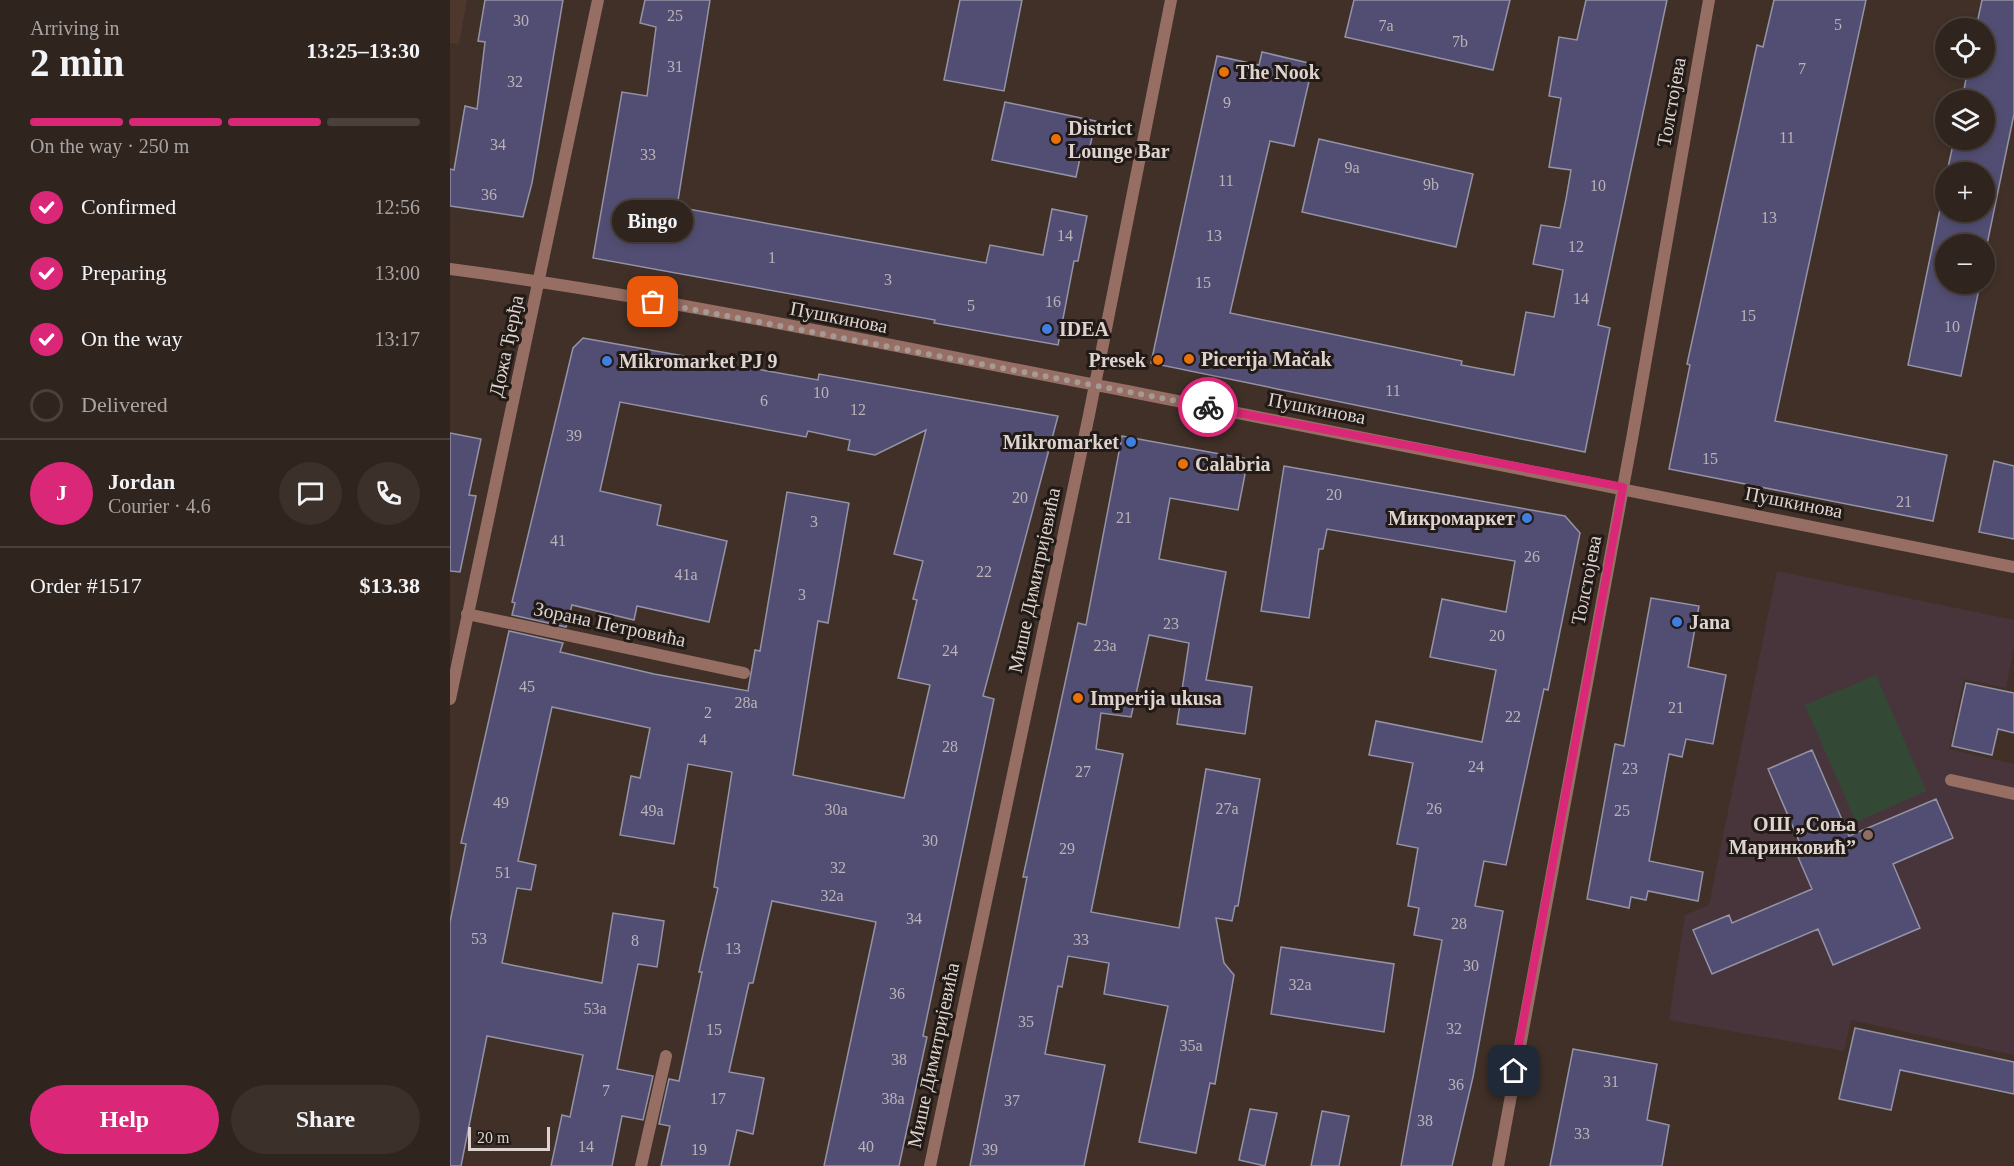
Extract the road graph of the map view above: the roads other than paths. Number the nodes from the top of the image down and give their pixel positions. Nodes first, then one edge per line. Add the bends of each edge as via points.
1 (598, 0) edge
2 (1171, 0) edge
3 (1709, 0) edge
4 (450, 269) edge
5 (540, 281) junction
6 (1095, 385) junction
7 (1623, 487) junction
8 (2014, 567) edge
9 (467, 614) junction
10 (744, 673) dead end
11 (450, 699) edge
12 (1951, 780) dead end
13 (2014, 794) edge
14 (666, 1056) dead end
15 (641, 1166) edge
16 (930, 1166) edge
17 (1498, 1166) edge

1 - 5 street, Дожа Ђерђа
2 - 6 street, Мише Димитријевића
3 - 7 street, Толстојева
4 - 5 street, Пушкинова
5 - 6 street, Пушкинова
5 - 9 street, Дожа Ђерђа
6 - 7 street, Пушкинова
6 - 16 street, Мише Димитријевића
7 - 8 street, Пушкинова
7 - 17 street, Толстојева
9 - 10 street, Зорана Петровића
9 - 11 street, Дожа Ђерђа
12 - 13 street
14 - 15 street

